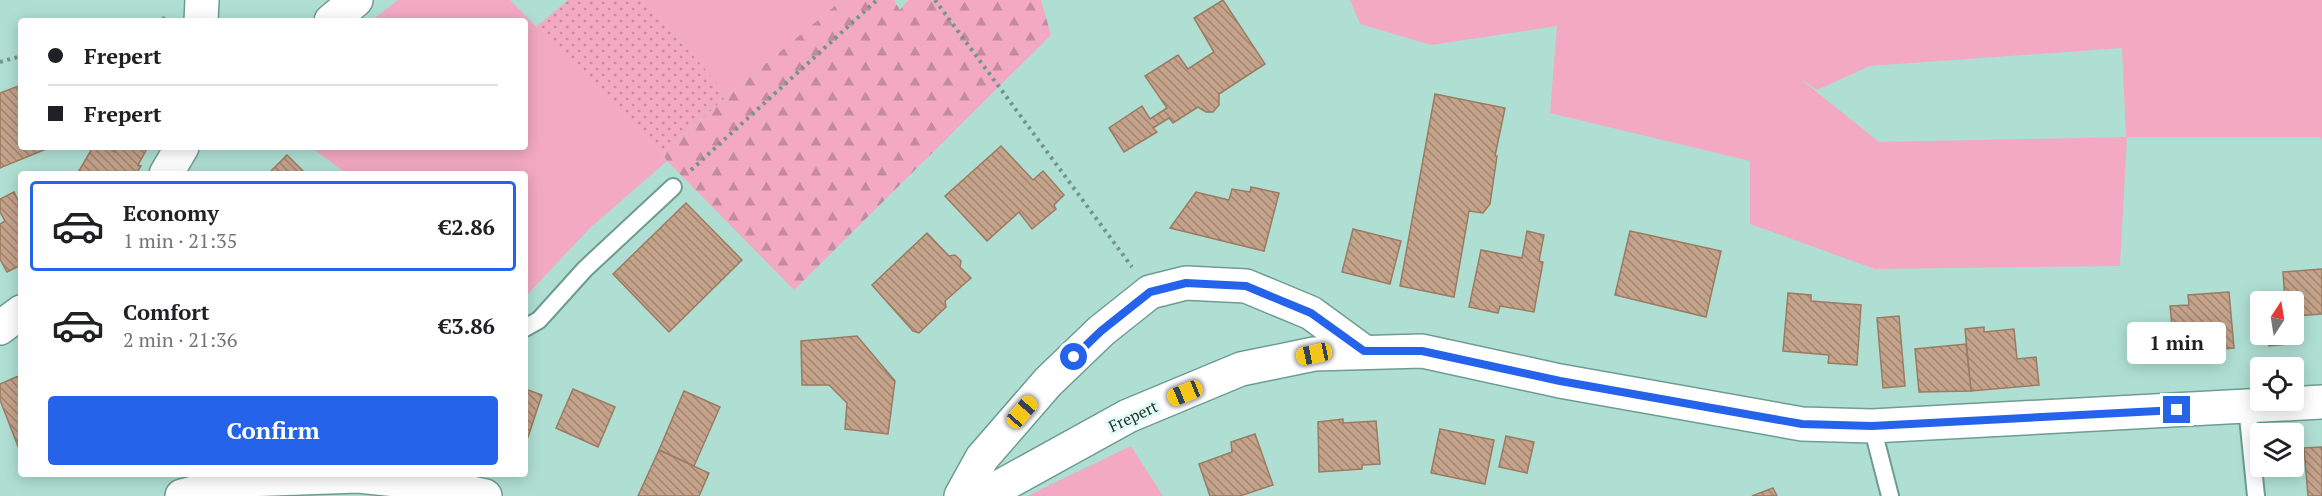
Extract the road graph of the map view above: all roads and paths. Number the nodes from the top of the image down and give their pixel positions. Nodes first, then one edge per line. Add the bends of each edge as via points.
1 (202, 0) edge
2 (356, 0) edge
3 (876, 0) edge
4 (935, 0) edge
5 (201, 18) edge
6 (335, 18) edge
7 (18, 57) edge
8 (0, 62) edge
9 (180, 150) edge
10 (168, 171) edge
11 (673, 187) joint
12 (1150, 292) junction
13 (18, 314) edge
14 (528, 326) edge
15 (0, 328) edge
16 (1364, 351) junction
17 (2322, 402) edge
18 (2247, 406) junction
19 (1872, 426) junction
20 (330, 477) edge
21 (393, 477) edge
22 (428, 478) edge
23 (182, 496) edge
24 (485, 496) edge
25 (962, 496) edge
26 (983, 496) edge
27 (1890, 496) edge
28 (2256, 496) edge

1 - 5 street
2 - 6 street
3 - 11 path
4 - 12 path
7 - 8 path
9 - 10 street
11 - 14 lane via 585,268 539,320
12 - 16 street via 1186,283 1246,286 1311,313
12 - 25 street via 1101,331 1048,382 982,458
13 - 15 street
16 - 19 street, Frepert via 1422,351 1560,381 1802,424
16 - 26 street, Frepert via 1314,354 1241,369 1128,416
17 - 18 street, Frepert
18 - 19 street, Frepert
18 - 28 lane
19 - 27 lane
20 - 23 street via 244,480
21 - 22 street
22 - 24 street

